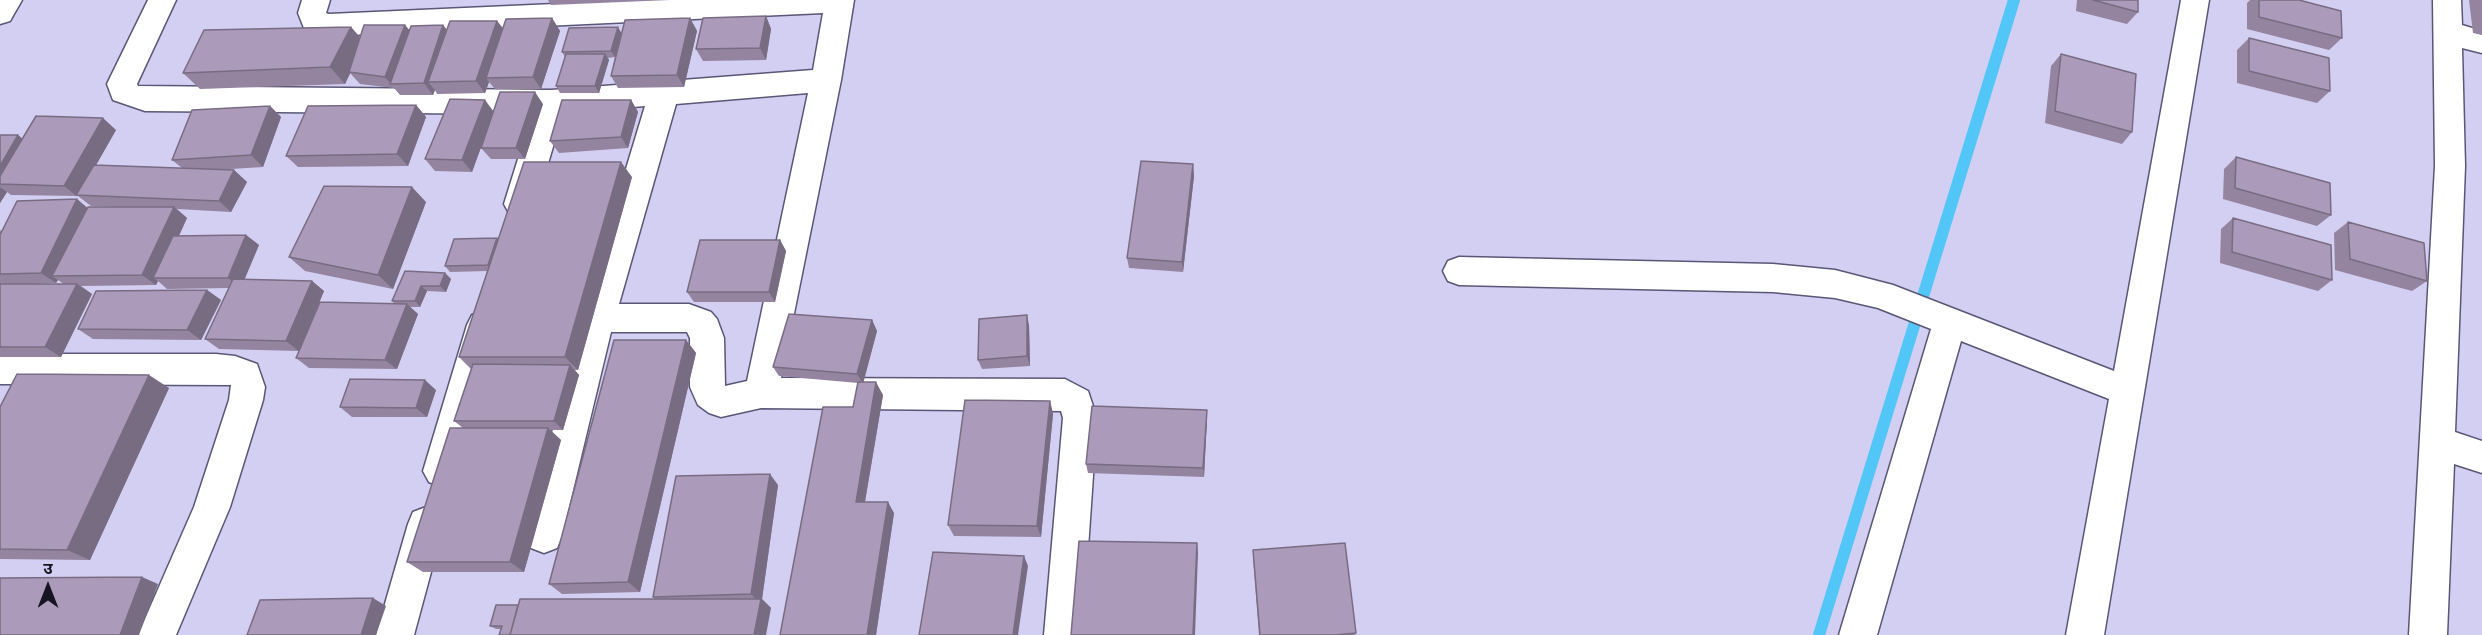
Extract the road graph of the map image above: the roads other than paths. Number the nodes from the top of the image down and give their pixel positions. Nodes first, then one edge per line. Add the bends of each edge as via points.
1 (8, 0) edge
2 (162, 0) edge
3 (315, 0) edge
4 (2195, 0) edge
5 (840, 1) edge
6 (0, 13) edge
7 (2447, 16) edge
8 (2482, 42) edge
9 (826, 80) junction
10 (664, 94) junction
11 (551, 102) junction
12 (511, 235) edge
13 (1459, 271) dead end
14 (491, 301) edge
15 (598, 318) junction
16 (1943, 319) junction
17 (0, 369) edge
18 (2127, 391) junction
19 (761, 393) junction
20 (2439, 443) junction
21 (2482, 457) edge
22 (544, 536) dead end
23 (157, 635) edge
24 (395, 635) edge
25 (1063, 635) edge
26 (1858, 635) edge
27 (2085, 635) edge
28 (2428, 635) edge

1 - 6 street
2 - 11 street via 122,84 124,92 131,96
3 - 5 street via 314,20 329,25
4 - 18 street
5 - 9 street
7 - 8 street
7 - 20 street via 2450,166
9 - 10 street
9 - 19 street
10 - 11 street
10 - 15 street
11 - 12 street
13 - 16 street via 1773,278 1835,284 1881,295
14 - 24 street
15 - 19 street via 689,318 699,322 707,338 710,394 721,402
15 - 22 street
16 - 18 street
16 - 26 street
17 - 23 street via 216,369 245,375 246,400 212,507
18 - 27 street
19 - 25 street via 1051,392 1065,394 1076,402 1080,418
20 - 21 street
20 - 28 street

